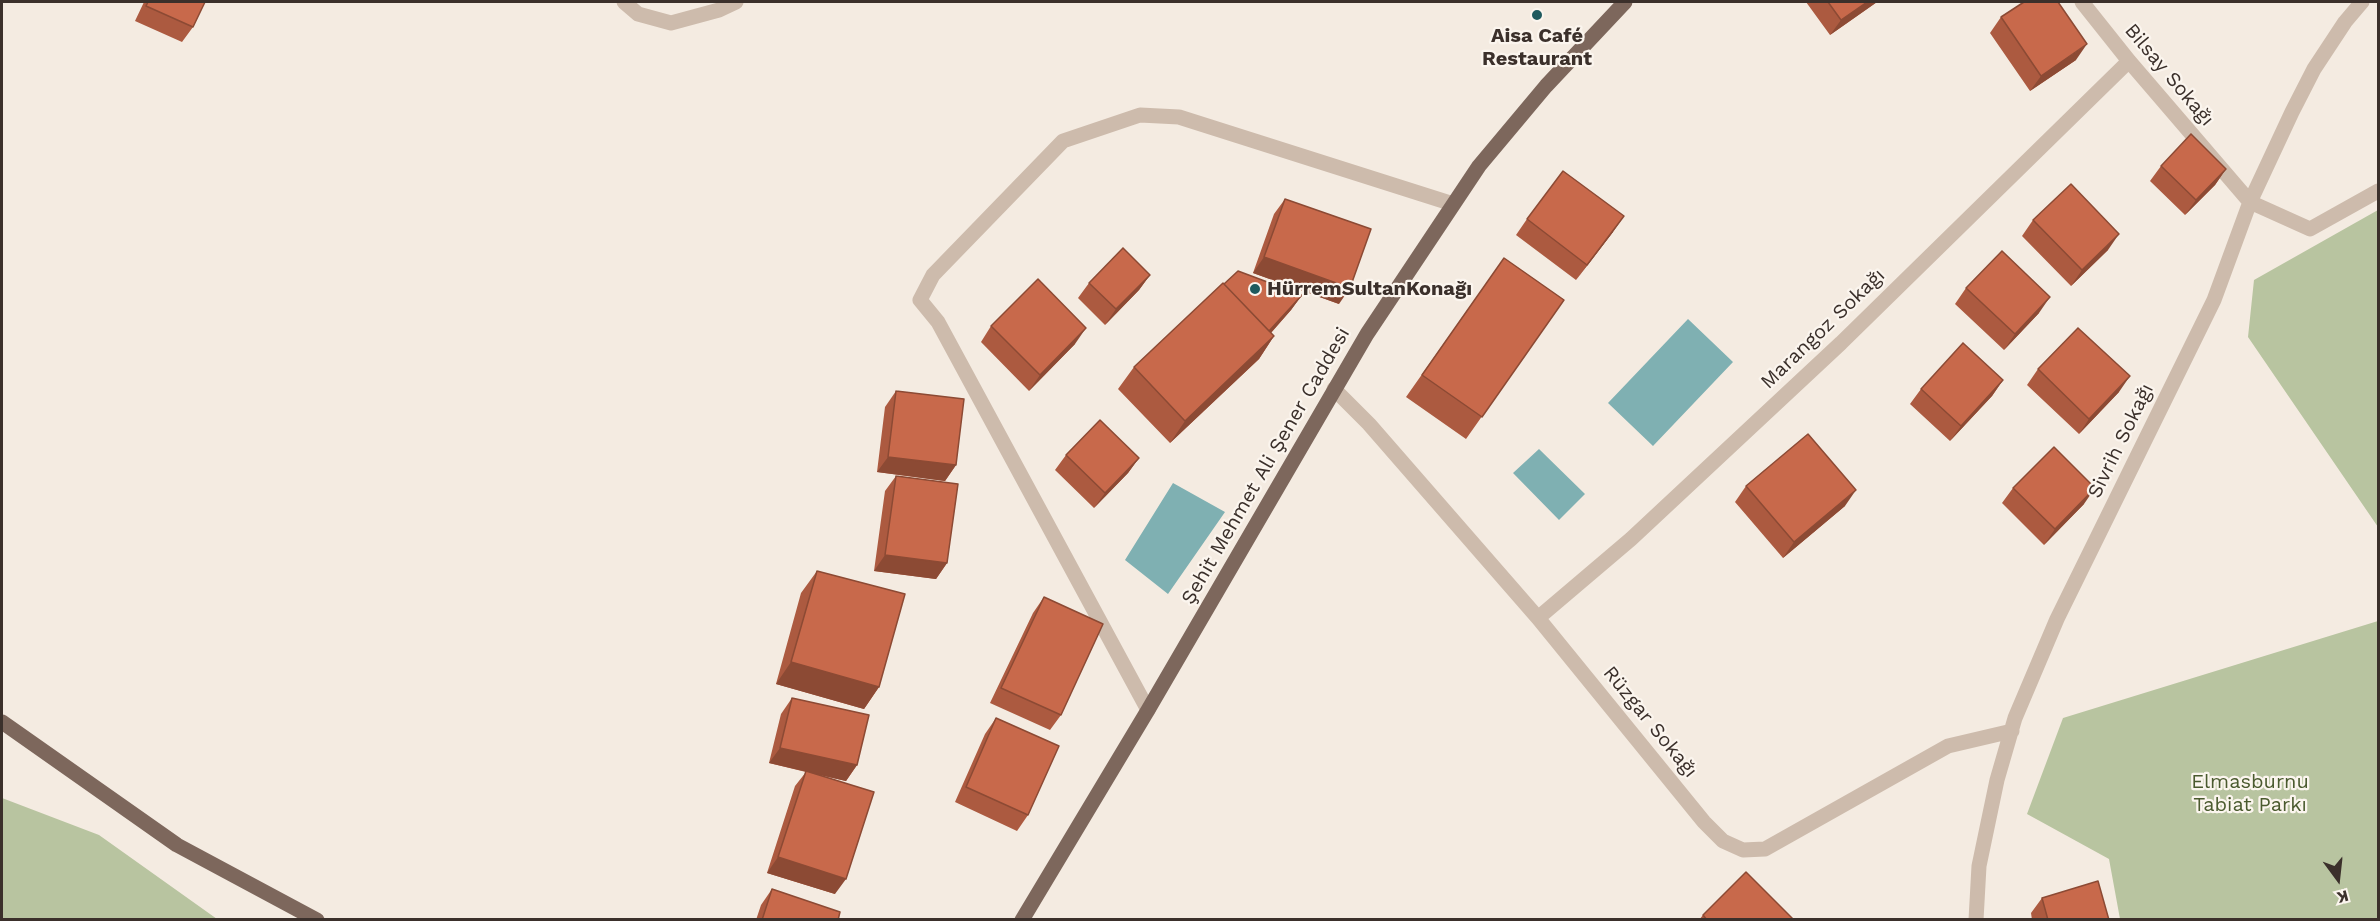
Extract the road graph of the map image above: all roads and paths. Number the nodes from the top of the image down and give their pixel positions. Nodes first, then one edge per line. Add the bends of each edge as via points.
1 (624, 2) edge
2 (736, 2) edge
3 (1624, 2) edge
4 (2082, 2) edge
5 (2362, 2) edge
6 (2129, 61) junction
7 (2379, 191) edge
8 (2250, 202) junction
9 (1453, 204) junction
10 (1334, 389) junction
11 (1538, 618) junction
12 (1148, 710) junction
13 (2, 722) edge
14 (2012, 731) junction
15 (317, 920) edge
16 (1022, 920) edge
17 (1976, 920) edge

1 - 2 street via 638,14 671,23
3 - 9 main road, Şehit Mehmet Ali Şener Caddesi via 1501,139
4 - 6 street, Bilsay Sokağı
5 - 8 street, Sivrih Sokağı via 2314,69
6 - 8 street, Bilsay Sokağı
6 - 11 street, Marangoz Sokağı via 1832,351 1631,538
7 - 8 street, Bilsay Sokağı via 2310,229
8 - 14 street, Sivrih Sokağı via 2214,300 2057,619
9 - 10 main road, Şehit Mehmet Ali Şener Caddesi
9 - 12 street via 1179,117 1140,115 1063,141 933,275 920,300 938,322
10 - 11 street, Rüzgar Sokağı
10 - 12 main road, Şehit Mehmet Ali Şener Caddesi
11 - 14 street, Rüzgar Sokağı via 1704,822 1723,842 1743,850 1765,849 1948,746
12 - 16 main road, Şehit Mehmet Ali Şener Caddesi
13 - 15 main road via 177,846
14 - 17 street, Sivrih Sokağı via 1979,866

